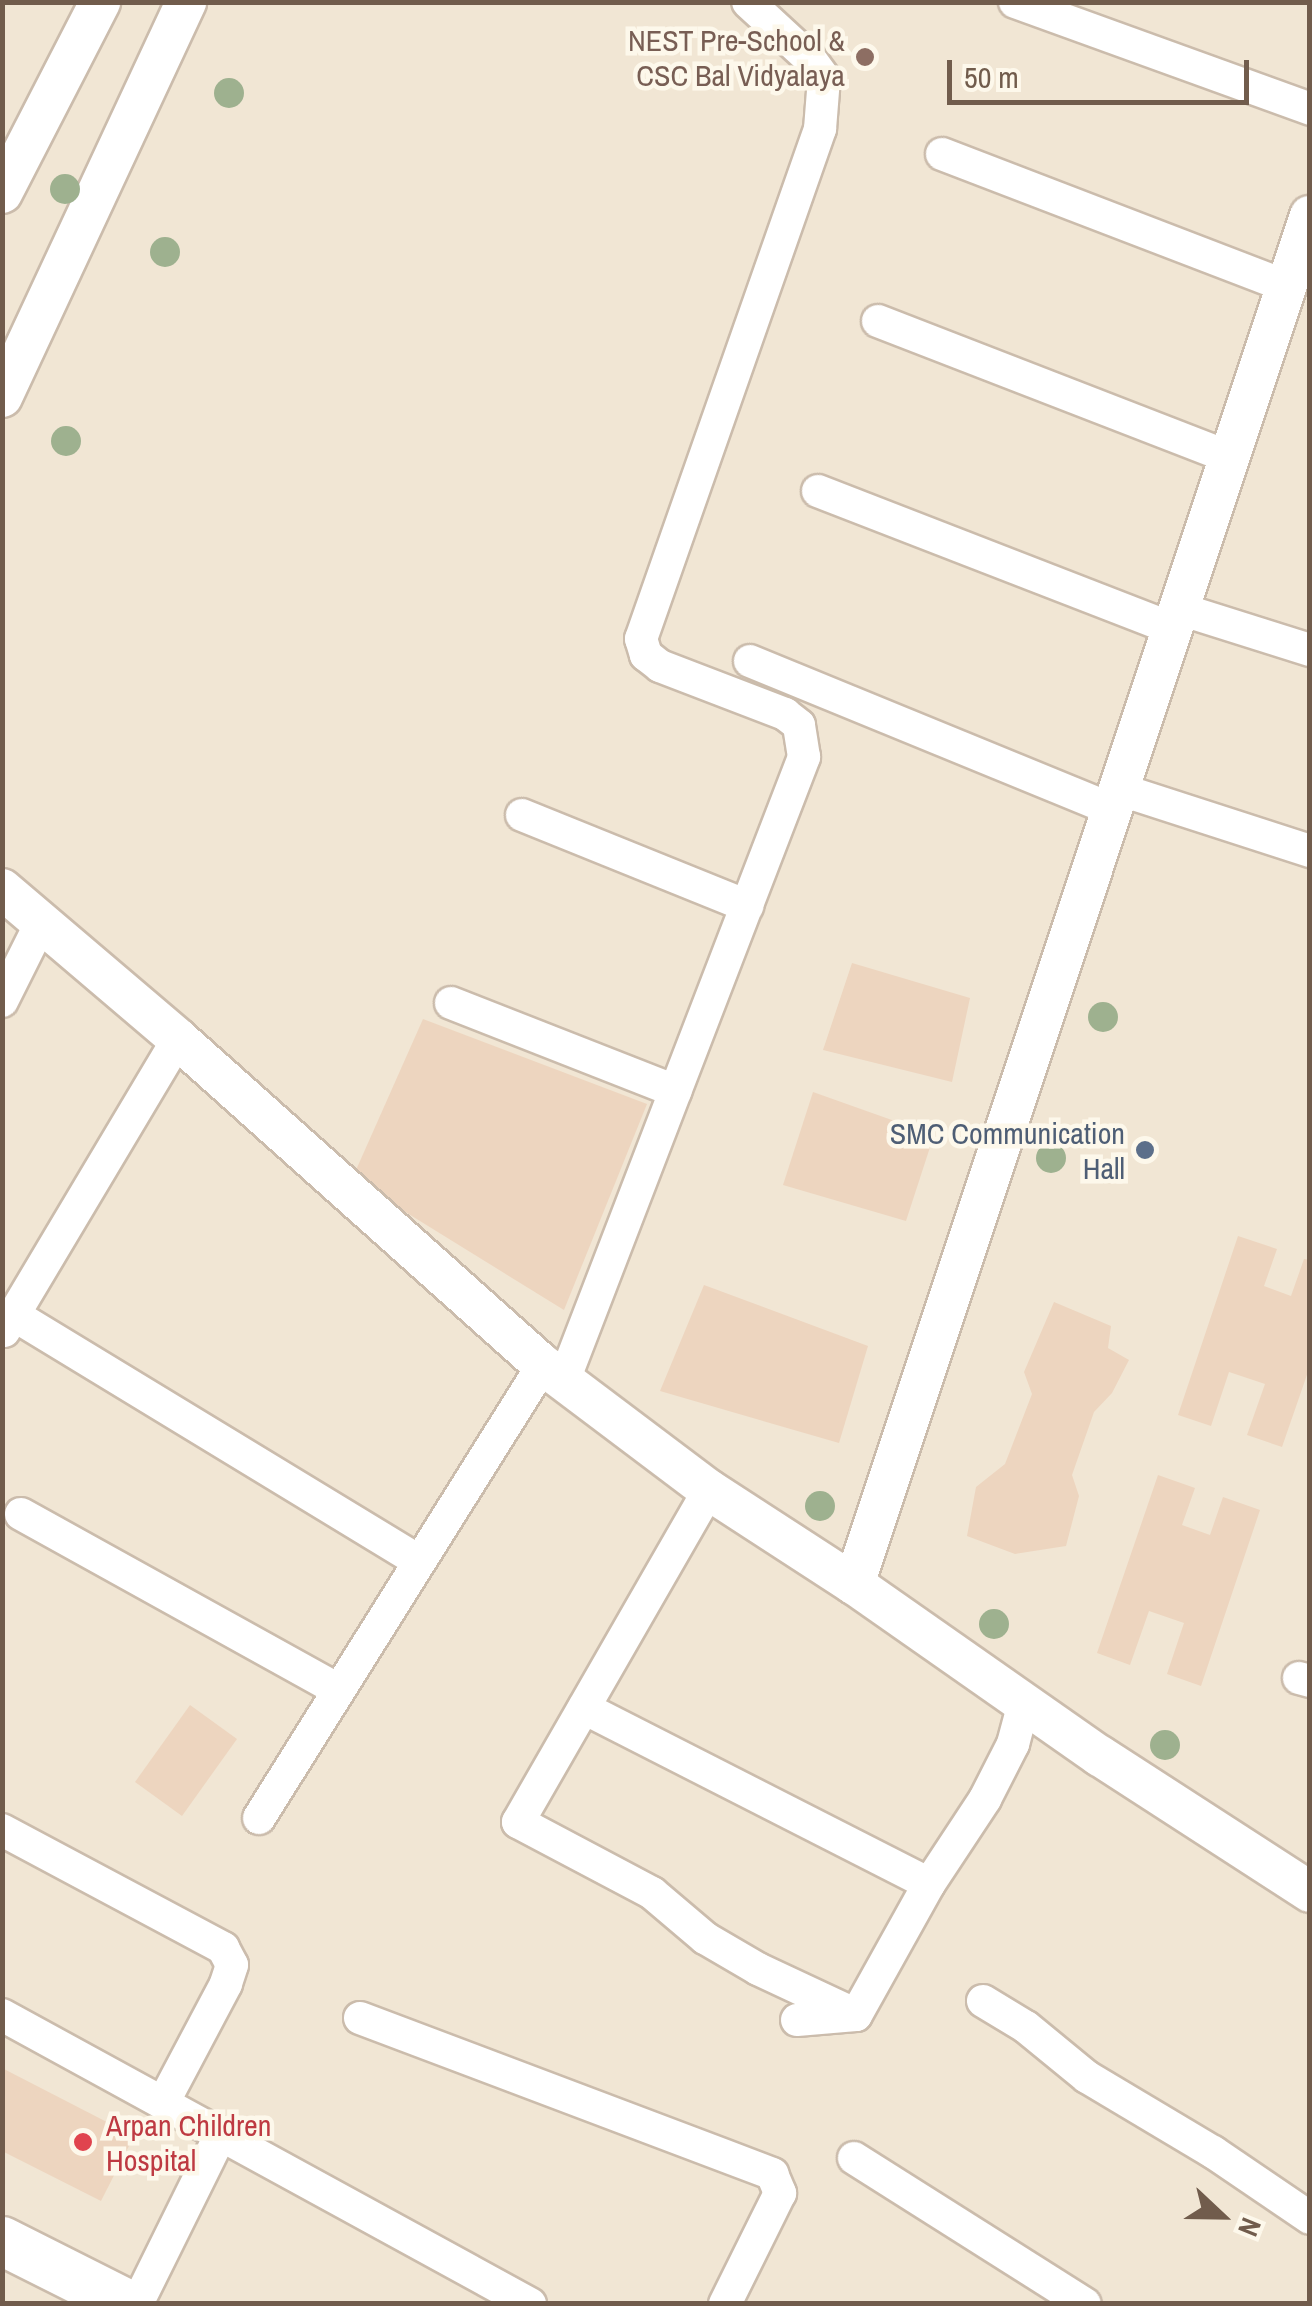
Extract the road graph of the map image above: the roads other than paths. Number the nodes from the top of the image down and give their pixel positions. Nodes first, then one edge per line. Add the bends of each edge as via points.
1 (100, 2) edge
2 (186, 2) edge
3 (748, 2) edge
4 (1014, 2) edge
5 (1310, 109) edge
6 (942, 154) dead end
7 (2, 192) edge
8 (1310, 216) edge
9 (1286, 286) junction
10 (878, 321) dead end
11 (2, 397) edge
12 (1232, 458) junction
13 (818, 491) dead end
14 (1176, 619) junction
15 (1310, 650) edge
16 (750, 660) dead end
17 (1115, 799) junction
18 (522, 814) dead end
19 (1310, 851) edge
20 (2, 889) edge
21 (747, 906) junction
22 (40, 925) junction
23 (2, 1000) edge
24 (451, 1003) dead end
25 (178, 1039) junction
26 (675, 1092) junction
27 (8, 1325) edge
28 (553, 1373) junction
29 (709, 1490) junction
30 (21, 1514) dead end
31 (420, 1561) junction
32 (854, 1584) junction
33 (338, 1690) junction
34 (1024, 1704) junction
35 (584, 1708) junction
36 (258, 1818) dead end
37 (2, 1830) edge
38 (928, 1884) junction
39 (1310, 1892) edge
40 (983, 2001) dead end
41 (2, 2015) edge
42 (856, 2015) junction
43 (360, 2018) dead end
44 (796, 2020) dead end
45 (163, 2103) junction
46 (221, 2134) junction
47 (854, 2158) dead end
48 (1310, 2218) edge
49 (2, 2242) edge
50 (1072, 2300) edge
51 (126, 2304) edge
52 (136, 2304) edge
53 (530, 2304) edge
54 (725, 2304) edge

1 - 7 street
2 - 11 street
3 - 21 street via 824,78 820,130 642,638 646,654 660,666 800,725 804,757
4 - 5 street
6 - 9 street
8 - 9 street
9 - 12 street
10 - 12 street
12 - 14 street
13 - 14 street
14 - 15 street
14 - 17 street
16 - 17 street
17 - 19 street
17 - 32 street
18 - 21 street
20 - 22 street
21 - 26 street
22 - 23 street
22 - 25 street
24 - 26 street
25 - 27 street
25 - 28 street
26 - 28 street
27 - 31 street
28 - 29 street
28 - 31 street
29 - 32 street
29 - 35 street
30 - 33 street
31 - 33 street
32 - 34 street
33 - 36 street
34 - 38 street via 1013,1744 984,1799
34 - 39 street
35 - 38 street
35 - 42 street via 518,1822 652,1892 705,1938 758,1969
37 - 45 street via 223,1948 232,1965 226,1984
38 - 42 street
40 - 48 street via 1087,2077
41 - 45 street
42 - 44 street
43 - 54 street via 772,2174 780,2193
45 - 46 street
46 - 52 street
46 - 53 street
47 - 50 street
49 - 51 main road

